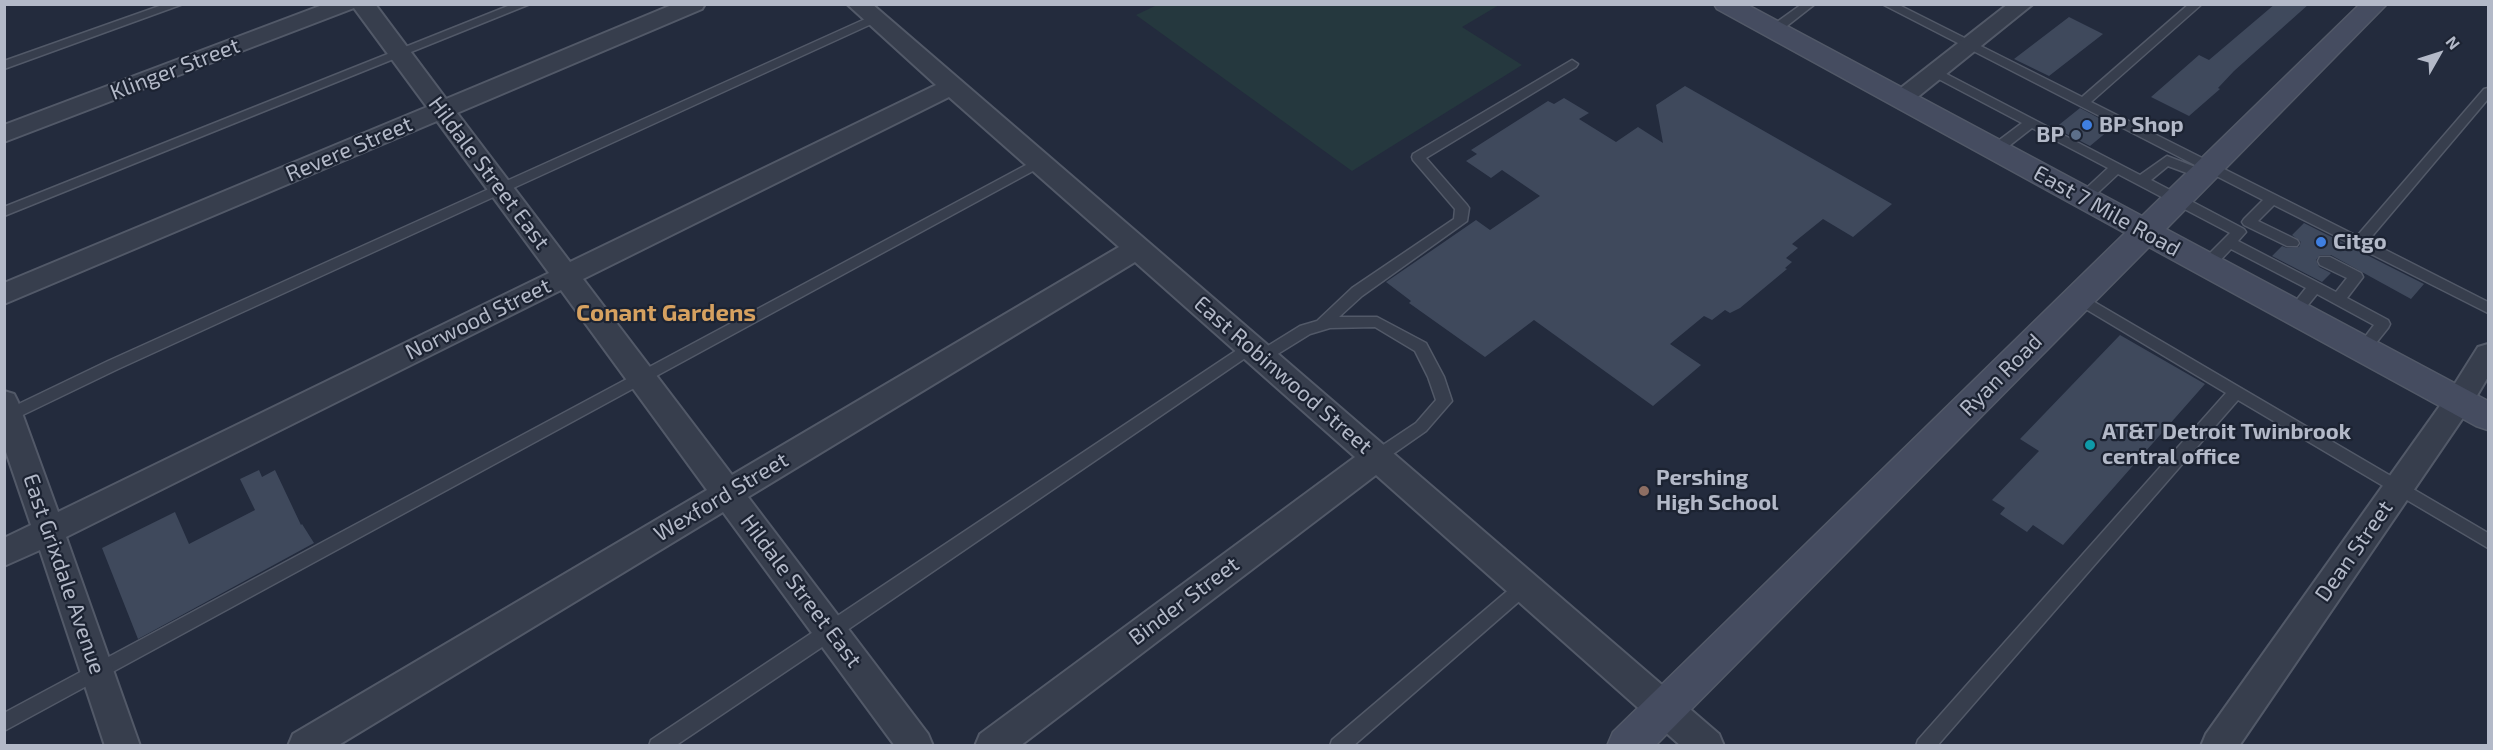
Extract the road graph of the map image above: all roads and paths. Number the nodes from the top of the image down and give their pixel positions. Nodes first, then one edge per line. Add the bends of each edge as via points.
1 (178, 4) edge
2 (346, 4) edge
3 (363, 4) edge
4 (525, 4) edge
5 (694, 4) edge
6 (1726, 4) edge
7 (1810, 4) edge
8 (1887, 4) edge
9 (2022, 4) edge
10 (2197, 4) edge
11 (2375, 4) edge
12 (866, 12) edge
13 (1774, 30) junction
14 (1971, 45) junction
15 (400, 54) junction
16 (1572, 64) dead end
17 (4, 65) edge
18 (1935, 72) junction
19 (952, 86) junction
20 (2488, 92) edge
21 (1901, 99) junction
22 (2084, 102) junction
23 (442, 110) junction
24 (2031, 123) junction
25 (4, 134) edge
26 (1995, 150) junction
27 (1039, 162) junction
28 (2116, 168) junction
29 (2208, 171) junction
30 (2141, 181) junction
31 (501, 189) junction
32 (2084, 198) junction
33 (2273, 198) junction
34 (2178, 201) junction
35 (4, 212) edge
36 (2249, 222) junction
37 (2146, 232) junction
38 (2360, 242) junction
39 (2292, 243) dead end
40 (2225, 246) junction
41 (1138, 248) junction
42 (2325, 261) dead end
43 (566, 276) junction
44 (2315, 287) junction
45 (4, 294) edge
46 (2079, 298) junction
47 (2338, 299) junction
48 (2488, 308) edge
49 (2294, 312) junction
50 (1322, 325) junction
51 (2363, 349) junction
52 (1257, 351) junction
53 (2486, 362) edge
54 (642, 379) junction
55 (2237, 391) junction
56 (2459, 401) junction
57 (6, 412) edge
58 (2488, 417) edge
59 (1377, 457) junction
60 (2399, 487) junction
61 (727, 494) junction
62 (49, 531) junction
63 (2488, 541) edge
64 (4, 553) edge
65 (1525, 586) junction
66 (831, 632) junction
67 (98, 673) junction
68 (1665, 708) junction
69 (4, 723) edge
70 (123, 746) edge
71 (305, 746) edge
72 (658, 746) edge
73 (916, 746) edge
74 (992, 746) edge
75 (1339, 746) edge
76 (1627, 746) edge
77 (1707, 746) edge
78 (1925, 746) edge
79 (2218, 746) edge

1 - 17 lane
2 - 25 street, Klinger Street
3 - 15 street, Hildale Street East
4 - 15 lane
5 - 23 street, Revere Street
6 - 13 street, East 7 Mile Road
7 - 13 lane
8 - 14 lane
9 - 14 street
10 - 22 lane
11 - 29 street, Ryan Road
12 - 19 street, East Robinwood Street
12 - 31 lane
13 - 21 street, East 7 Mile Road
14 - 18 street
14 - 22 lane
15 - 23 street, Hildale Street East
15 - 35 lane
16 - 50 lane via 1418,157 1462,208 1460,221 1357,292
18 - 21 street
18 - 24 lane
19 - 27 street, East Robinwood Street
19 - 43 street, Norwood Street
20 - 38 lane
21 - 26 street, East 7 Mile Road
22 - 29 lane
23 - 31 street, Hildale Street East
23 - 45 street, Revere Street
24 - 26 lane
24 - 28 lane
26 - 32 street, East 7 Mile Road
27 - 41 street, East Robinwood Street
27 - 54 lane
28 - 30 lane
28 - 32 lane
29 - 30 lane via 2167,160
29 - 33 lane
29 - 34 street, Ryan Road
30 - 34 lane
31 - 43 street, Hildale Street East
31 - 57 lane
32 - 37 street, East 7 Mile Road
33 - 36 lane
33 - 38 lane
34 - 37 street, Ryan Road
34 - 40 lane
36 - 39 lane via 2275,239
36 - 40 lane
37 - 40 street, East 7 Mile Road
37 - 46 street, Ryan Road
38 - 48 lane
40 - 44 lane via 2260,255
40 - 49 street, East 7 Mile Road
41 - 52 street, East Robinwood Street
41 - 61 street, Wexford Street
42 - 47 lane via 2356,277
43 - 54 street, Hildale Street East
43 - 62 street, Norwood Street
44 - 47 lane
44 - 49 lane
46 - 55 lane
46 - 68 street, Ryan Road
47 - 51 lane via 2383,324
49 - 51 street, East 7 Mile Road
50 - 52 lane
50 - 59 lane via 1377,322 1421,347 1436,377 1444,401 1421,427
51 - 56 street, East 7 Mile Road
52 - 59 street, East Robinwood Street
52 - 66 lane
53 - 56 street, Dean Street
54 - 61 street, Hildale Street East
54 - 67 lane
55 - 60 lane
55 - 78 lane
56 - 58 street, East 7 Mile Road
56 - 60 street, Dean Street
57 - 62 street, East Grixdale Avenue
59 - 65 street, East Robinwood Street
59 - 74 street, Binder Street
60 - 63 lane
60 - 79 street, Dean Street
61 - 66 street, Hildale Street East
61 - 71 street, Wexford Street
62 - 64 street, Norwood Street
62 - 67 street, East Grixdale Avenue
65 - 68 street, East Robinwood Street
65 - 75 lane
66 - 72 lane
66 - 73 street, Hildale Street East
67 - 69 lane
67 - 70 street, East Grixdale Avenue
68 - 76 street, Ryan Road
68 - 77 street, East Robinwood Street

